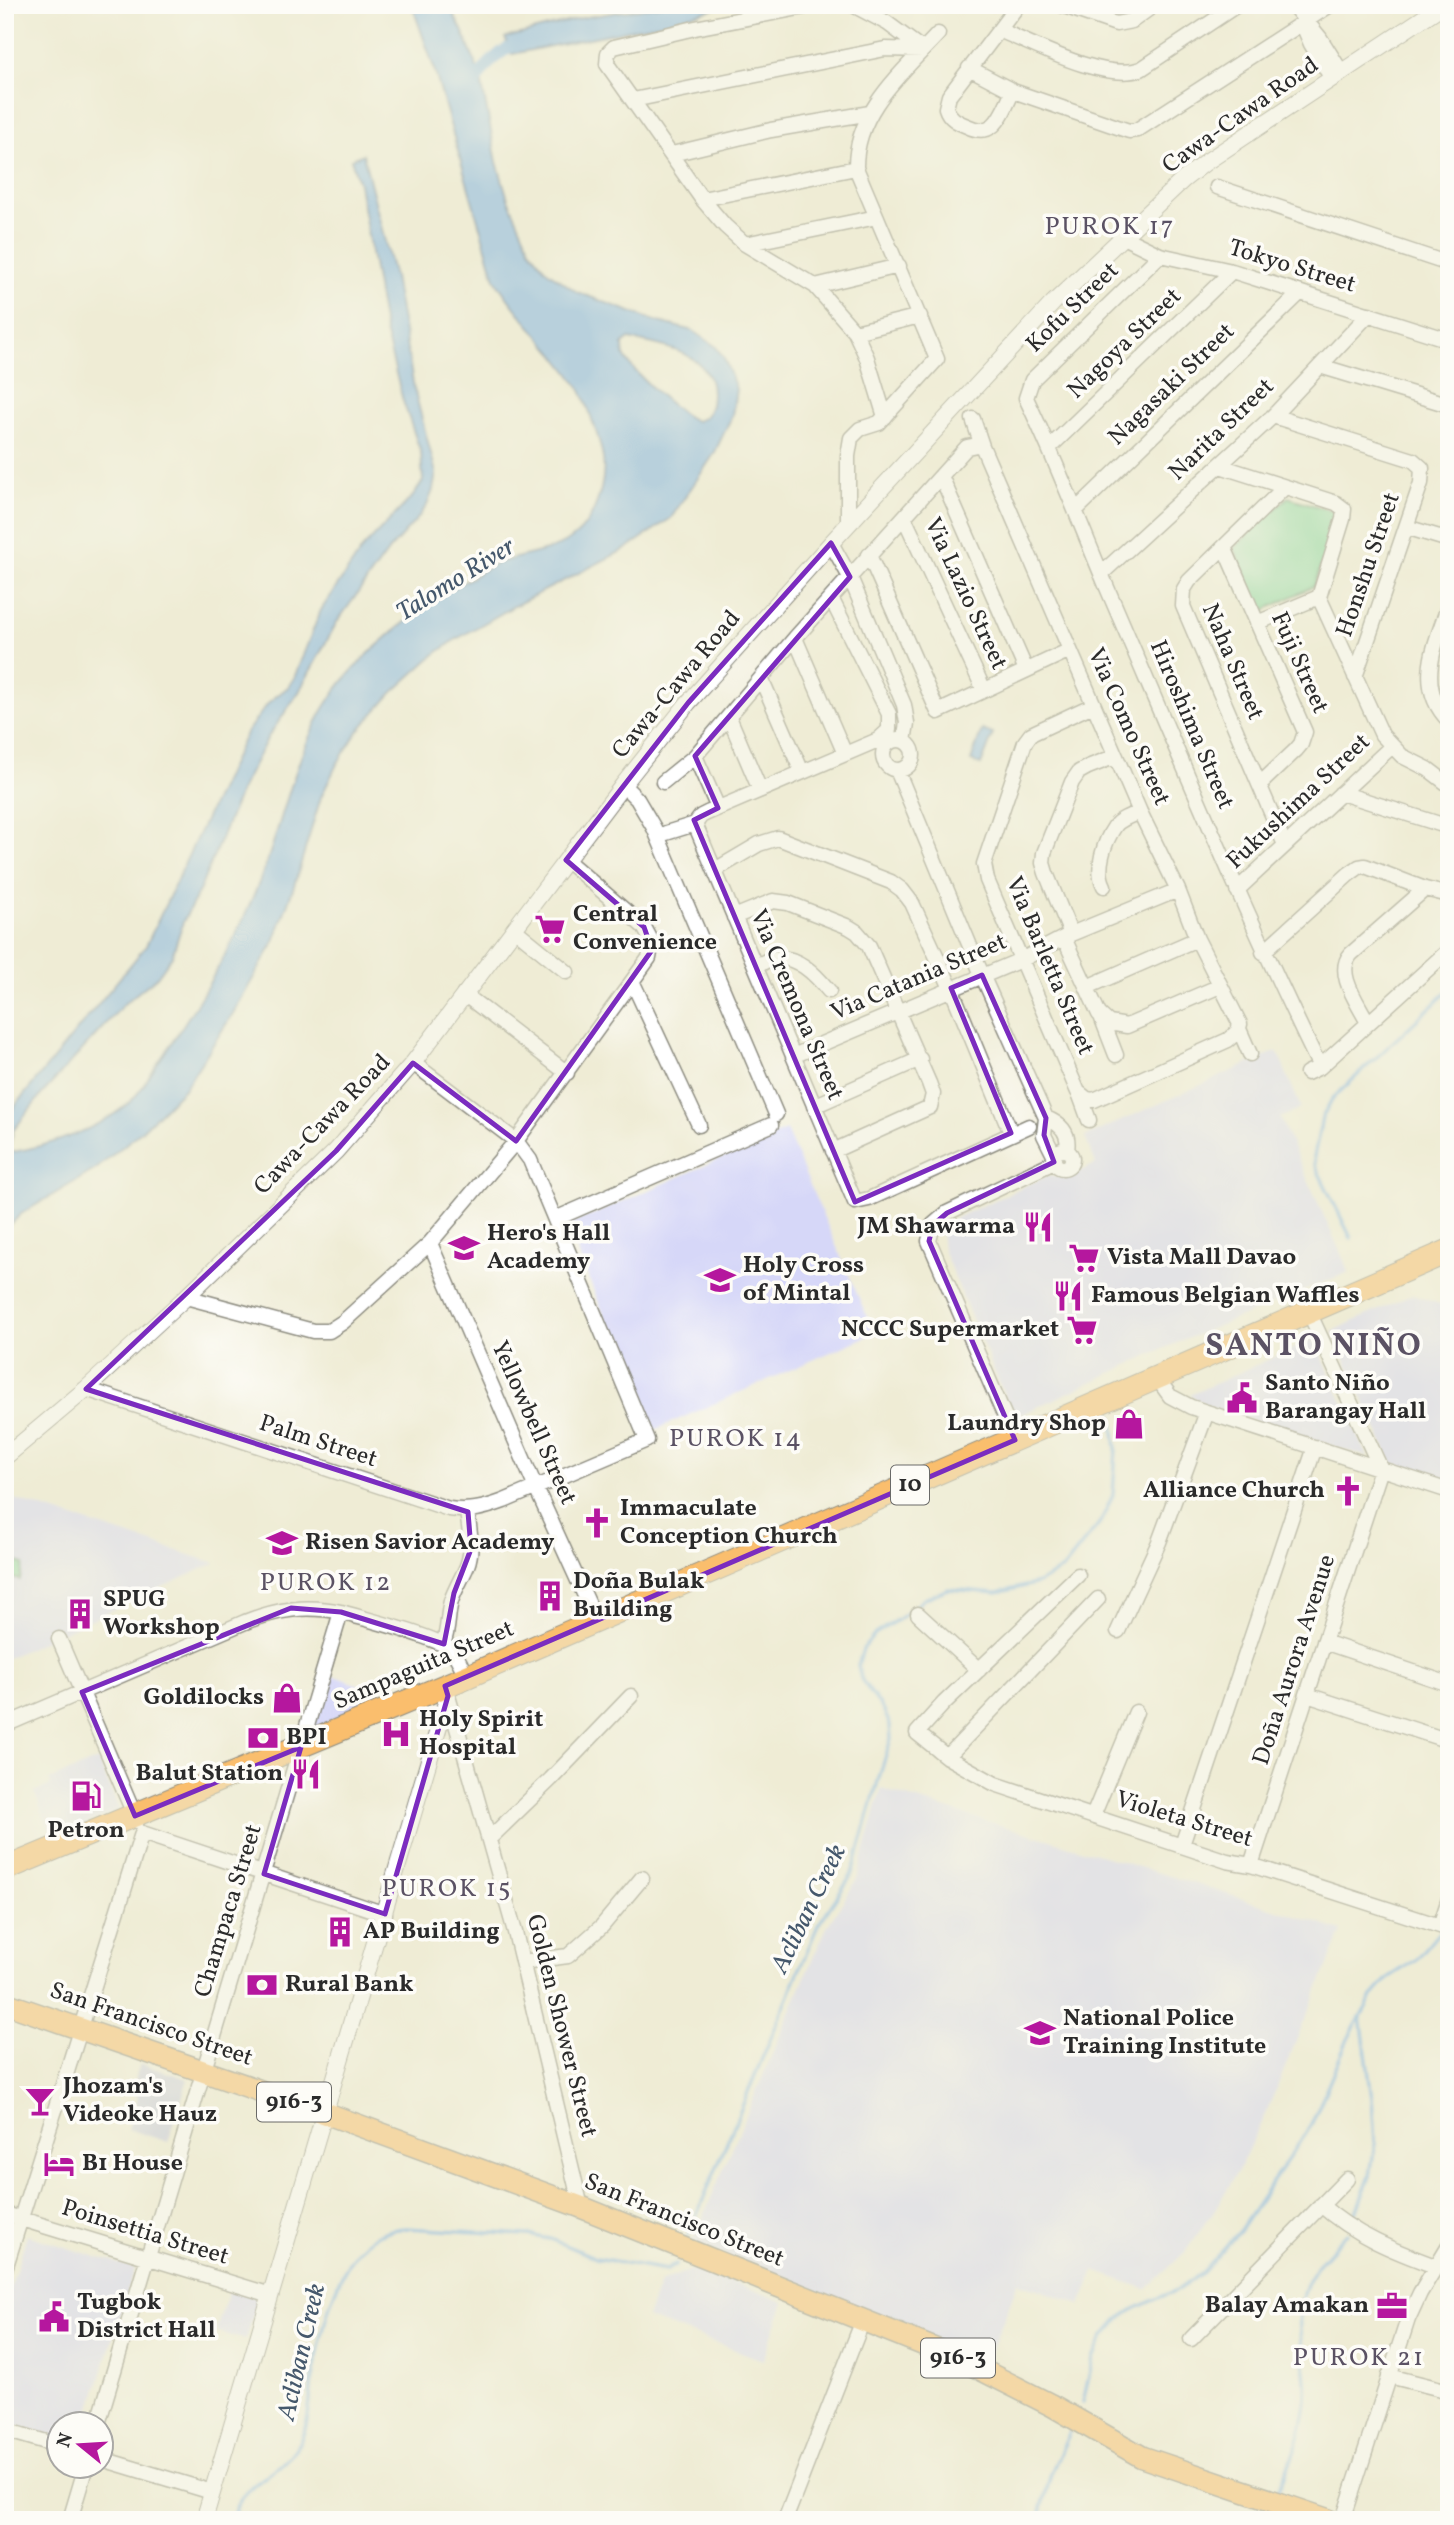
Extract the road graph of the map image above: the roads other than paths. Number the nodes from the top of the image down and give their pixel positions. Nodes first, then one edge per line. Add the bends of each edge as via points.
1 (815, 5) edge
2 (853, 5) edge
3 (1018, 5) edge
4 (1154, 5) edge
5 (1237, 5) edge
6 (1330, 5) edge
7 (1443, 5) edge
8 (1070, 7) edge
9 (1300, 16) edge
10 (999, 30) junction
11 (938, 34) dead end
12 (923, 50) junction
13 (969, 68) junction
14 (1337, 76) junction
15 (1013, 91) junction
16 (632, 100) junction
17 (870, 113) junction
18 (672, 154) junction
19 (856, 168) junction
20 (1217, 187) dead end
21 (702, 199) junction
22 (877, 217) junction
23 (1123, 237) junction
24 (745, 244) junction
25 (1160, 255) junction
26 (1449, 264) edge
27 (900, 266) junction
28 (1232, 271) junction
29 (815, 286) junction
30 (1300, 293) junction
31 (1369, 314) junction
32 (920, 316) junction
33 (855, 332) junction
34 (1449, 340) edge
35 (1320, 366) junction
36 (1026, 398) joint
37 (1449, 405) edge
38 (1273, 416) junction
39 (885, 417) junction
40 (972, 419) dead end
41 (980, 445) junction
42 (1049, 448) junction
43 (1220, 466) junction
44 (941, 476) junction
45 (1285, 487) junction
46 (1076, 510) junction
47 (904, 516) junction
48 (848, 524) junction
49 (1406, 527) junction
50 (1449, 540) edge
51 (831, 543) junction
52 (1224, 547) junction
53 (869, 555) junction
54 (1101, 574) junction
55 (850, 577) junction
56 (1319, 597) junction
57 (831, 598) junction
58 (1449, 604) edge
59 (1257, 623) junction
60 (795, 638) junction
61 (1070, 650) junction
62 (1026, 670) junction
63 (1354, 677) junction
64 (761, 678) junction
65 (984, 690) junction
66 (1093, 705) junction
67 (729, 716) junction
68 (1449, 721) edge
69 (904, 741) junction
70 (1391, 747) junction
71 (845, 754) junction
72 (695, 756) junction
73 (1116, 756) junction
74 (1449, 768) edge
75 (1428, 769) junction
76 (897, 770) junction
77 (802, 772) junction
78 (663, 782) dead end
79 (1260, 784) junction
80 (623, 785) junction
81 (1449, 785) edge
82 (760, 790) junction
83 (1341, 793) junction
84 (718, 808) junction
85 (1140, 811) junction
86 (695, 824) junction
87 (1449, 827) edge
88 (666, 834) dead end
89 (1285, 845) junction
90 (566, 860) junction
91 (715, 870) junction
92 (1104, 886) dead end
93 (1425, 889) junction
94 (1178, 890) junction
95 (1237, 890) junction
96 (1449, 895) edge
97 (734, 917) junction
98 (514, 929) junction
99 (1068, 936) junction
100 (1197, 939) junction
101 (1449, 950) edge
102 (1263, 952) junction
103 (1023, 958) junction
104 (756, 967) junction
105 (567, 972) dead end
106 (982, 975) junction
107 (633, 983) junction
108 (1220, 986) junction
109 (1087, 987) junction
110 (951, 988) junction
111 (829, 991) dead end
112 (464, 994) junction
113 (899, 1010) junction
114 (1102, 1020) junction
115 (1368, 1023) junction
116 (1239, 1026) junction
117 (1250, 1054) dead end
118 (1116, 1055) dead end
119 (793, 1056) junction
120 (920, 1059) junction
121 (413, 1063) junction
122 (567, 1073) junction
123 (1076, 1088) junction
124 (814, 1107) junction
125 (1046, 1118) junction
126 (1089, 1120) dead end
127 (699, 1125) dead end
128 (1029, 1126) dead end
129 (1011, 1133) junction
130 (516, 1141) junction
131 (833, 1151) junction
132 (1058, 1156) junction
133 (555, 1219) junction
134 (429, 1243) junction
135 (1448, 1253) edge
136 (186, 1297) junction
137 (1309, 1311) junction
138 (1157, 1378) junction
139 (86, 1389) junction
140 (1207, 1412) junction
141 (1015, 1440) junction
142 (1315, 1447) junction
143 (5, 1457) edge
144 (1381, 1469) junction
145 (535, 1486) junction
146 (1449, 1491) edge
147 (467, 1511) junction
148 (1079, 1575) dead end
149 (1098, 1599) dead end
150 (341, 1612) junction
151 (918, 1614) dead end
152 (596, 1620) junction
153 (1118, 1631) dead end
154 (59, 1639) dead end
155 (1324, 1642) junction
156 (443, 1645) junction
157 (979, 1670) junction
158 (1449, 1684) edge
159 (452, 1687) junction
160 (82, 1692) junction
161 (1307, 1695) junction
162 (631, 1696) dead end
163 (1136, 1712) dead end
164 (5, 1724) edge
165 (1449, 1741) edge
166 (301, 1746) junction
167 (947, 1757) junction
168 (1093, 1816) junction
169 (139, 1824) junction
170 (489, 1839) junction
171 (1182, 1845) junction
172 (1251, 1865) junction
173 (5, 1869) edge
174 (264, 1874) junction
175 (642, 1878) dead end
176 (1449, 1899) edge
177 (385, 1914) junction
178 (1444, 1928) edge
179 (522, 1962) junction
180 (5, 2003) edge
181 (80, 2029) junction
182 (204, 2071) junction
183 (325, 2113) junction
184 (1347, 2179) dead end
185 (1321, 2205) junction
186 (581, 2207) junction
187 (5, 2214) edge
188 (20, 2219) junction
189 (1449, 2245) edge
190 (148, 2258) junction
191 (1435, 2266) junction
192 (5, 2270) edge
193 (271, 2295) junction
194 (863, 2320) junction
195 (1191, 2339) dead end
196 (1389, 2376) junction
197 (1449, 2391) edge
198 (102, 2410) edge
199 (5, 2430) edge
200 (46, 2442) edge
201 (116, 2463) edge
202 (82, 2480) edge
203 (212, 2492) junction
204 (70, 2520) edge
205 (204, 2520) edge
206 (785, 2520) edge
207 (1329, 2520) edge
208 (1343, 2520) edge

1 - 16 street via 614,47 607,64
2 - 12 street
3 - 10 street
4 - 8 street via 1132,20 1116,24
5 - 10 street via 1129,74 1104,71
6 - 9 street
7 - 14 street, Cawa-Cawa Road
9 - 14 street via 1320,38
9 - 15 street via 1137,130 1121,130
10 - 13 street
11 - 12 street
12 - 16 street via 885,49
12 - 17 street
13 - 15 street
13 - 15 street via 946,108 961,124 974,130 990,129
14 - 23 street, Cawa-Cawa Road via 1199,168
16 - 18 street
17 - 18 street
17 - 19 street via 858,145
18 - 21 street
19 - 21 street
19 - 22 street
20 - 26 street
21 - 24 street
22 - 24 street
22 - 27 street
23 - 25 street, Tokyo Street
23 - 48 street, Cawa-Cawa Road via 1053,303
24 - 29 street
25 - 28 street, Tokyo Street
25 - 36 street, Kofu Street via 1032,380
27 - 29 street
27 - 32 street
28 - 30 street, Tokyo Street
28 - 42 street, Nagoya Street
29 - 33 street
30 - 31 street, Tokyo Street
30 - 46 street, Nagasaki Street
31 - 34 street, Tokyo Street
31 - 35 street, Narita Street
32 - 33 street
32 - 39 street via 937,359
33 - 39 street
35 - 37 street
35 - 38 street, Narita Street
36 - 42 street, Hiroshima Street
38 - 43 street, Narita Street
38 - 49 street, Honshu Street via 1413,460 1422,468 1421,483
39 - 48 street via 851,438
40 - 41 street, Via Como Street
41 - 44 street via 967,447
41 - 61 street, Via Como Street
42 - 46 street, Hiroshima Street
43 - 45 street
43 - 54 street, Narita Street
44 - 47 street
44 - 62 street
45 - 52 street, Naha Street
45 - 56 street via 1344,509
46 - 54 street, Hiroshima Street
47 - 53 street
47 - 65 street, Via Lazio Street
48 - 51 street, Cawa-Cawa Road
49 - 50 street
49 - 63 street, Honshu Street
51 - 55 street
51 - 80 street, Cawa-Cawa Road via 688,703
52 - 59 street, Fuji Street
52 - 79 street, Naha Street via 1189,581 1183,606
53 - 55 street
53 - 65 street via 938,712
54 - 95 street, Hiroshima Street
55 - 57 street
55 - 69 street via 904,705
56 - 59 street
56 - 63 street
57 - 60 street
57 - 71 street via 889,714 889,730 878,740
58 - 68 street via 1429,671 1440,711
59 - 79 street, Fuji Street via 1305,732 1296,750
60 - 64 street
60 - 71 street
61 - 62 street
61 - 66 street, Via Como Street
62 - 65 street
63 - 70 street
64 - 67 street
64 - 77 street
66 - 73 street, Via Como Street
66 - 103 street, Via Barletta Street via 1031,734 1025,742 986,856 987,880
67 - 72 street
67 - 82 street
69 - 76 street via 912,760
69 - 76 street via 892,742 884,752 887,764
70 - 75 street
70 - 83 street, Fukushima Street
71 - 77 street
72 - 78 street
72 - 84 street
73 - 85 street, Via Como Street
73 - 99 street via 1079,772 1044,853 1043,863
74 - 75 street
75 - 81 street
76 - 106 street
77 - 82 street
79 - 89 street, Naha Street
80 - 90 street, Cawa-Cawa Road
80 - 133 street via 654,828 774,1120
82 - 84 street
83 - 87 street
83 - 89 street, Fukushima Street
84 - 86 street
85 - 92 street via 1115,827 1098,869
85 - 94 street, Via Como Street
86 - 88 street
86 - 91 street, Via Cremona Street
89 - 95 street, Fukushima Street
90 - 98 street, Cawa-Cawa Road
90 - 107 street via 650,934 652,950
91 - 97 street, Via Cremona Street
91 - 110 street via 778,838 891,882 912,903
93 - 96 street
93 - 102 street via 1360,867
93 - 115 street via 1344,964 1344,974
94 - 99 street, Via Catania Street
94 - 100 street, Via Como Street
95 - 102 street, Hiroshima Street
97 - 104 street, Via Cremona Street
97 - 113 street via 774,901 858,932
98 - 105 street
98 - 112 street, Cawa-Cawa Road
99 - 103 street, Via Catania Street
99 - 109 street
100 - 108 street, Via Como Street
100 - 109 street
101 - 115 street
102 - 115 street, Hiroshima Street via 1313,1070
103 - 106 street, Via Catania Street
103 - 123 street, Via Barletta Street
104 - 111 street via 772,958 792,961 814,972
104 - 119 street, Via Cremona Street
106 - 110 street, Via Catania Street
106 - 125 street
107 - 122 street
107 - 127 street
108 - 114 street via 1128,1026
108 - 116 street, Via Como Street
109 - 114 street
110 - 113 street, Via Catania Street
110 - 129 street
112 - 121 street, Cawa-Cawa Road
112 - 122 street
113 - 119 street, Via Catania Street
113 - 120 street
114 - 118 street
116 - 117 street, Via Como Street
116 - 123 street via 1228,1040 1094,1100
119 - 124 street, Via Cremona Street
120 - 124 street
120 - 131 street via 933,1094 930,1107
121 - 130 street
121 - 136 street, Cawa-Cawa Road via 336,1151
122 - 130 street
123 - 126 street, Via Barletta Street
124 - 131 street, Via Cremona Street
125 - 132 street via 1044,1135
125 - 132 street via 1065,1132 1068,1141
128 - 129 street
129 - 131 street, Via Cremona Street via 855,1202
130 - 133 street via 530,1160
130 - 134 street
132 - 141 street via 947,1213 933,1225 929,1241
133 - 145 street, Palm Street via 647,1440
134 - 136 street via 329,1331 313,1331
134 - 145 street, Yellowbell Street
135 - 137 highway, 10
136 - 139 street, Cawa-Cawa Road
137 - 138 highway, 10
137 - 144 street
138 - 140 street via 1170,1396
138 - 141 highway, 10
139 - 143 street, Cawa-Cawa Road
139 - 147 street, Palm Street via 449,1509
140 - 142 street
140 - 153 street via 1158,1542
141 - 152 highway, Sampaguita Street / 10
142 - 144 street
142 - 171 street
144 - 146 street
144 - 155 street, Doña Aurora Avenue
145 - 147 street, Palm Street via 495,1505
145 - 152 street, Yellowbell Street
147 - 156 street via 471,1549 454,1593
148 - 157 street
149 - 167 street
150 - 156 street
150 - 160 street via 309,1607 274,1611
150 - 166 street, Champaca Street
151 - 157 street
152 - 159 highway, Sampaguita Street / 10
154 - 160 street
155 - 158 street
155 - 161 street, Doña Aurora Avenue
156 - 159 street, Golden Shower Street via 456,1656
157 - 167 street, Violeta Street via 917,1733
159 - 166 highway, Sampaguita Street / 10
159 - 170 street, Golden Shower Street
159 - 177 street
160 - 164 street
160 - 169 street
161 - 165 street
161 - 172 street, Doña Aurora Avenue
162 - 170 street
163 - 168 street
166 - 169 highway, Sampaguita Street / 10
166 - 174 street, Champaca Street
167 - 168 street, Violeta Street via 995,1784
168 - 171 street, Violeta Street
169 - 173 highway, Sampaguita Street / 10
169 - 174 street
169 - 181 street
170 - 179 street, Golden Shower Street
171 - 172 street, Violeta Street
172 - 178 street, Violeta Street
174 - 177 street
174 - 182 street, Champaca Street
175 - 179 street via 602,1926 568,1956
176 - 178 street
177 - 183 street
179 - 186 street, Golden Shower Street
180 - 181 main road, San Francisco Street / 916-3
181 - 182 main road, San Francisco Street / 916-3
181 - 188 street
182 - 183 main road, San Francisco Street / 916-3
182 - 190 street, Champaca Street
183 - 186 main road, San Francisco Street / 916-3
183 - 193 street
184 - 185 street
185 - 191 street via 1379,2244
185 - 195 street
186 - 194 main road, San Francisco Street / 916-3
187 - 188 street, Poinsettia Street
188 - 190 street, Poinsettia Street
188 - 192 street
189 - 191 street
190 - 193 street, Poinsettia Street
190 - 198 street, Champaca Street
191 - 196 street via 1408,2319
193 - 203 street
194 - 206 street
194 - 207 main road, San Francisco Street / 916-3 via 990,2373 1142,2457
196 - 197 street
196 - 208 street
199 - 200 street
201 - 203 street
202 - 204 street
203 - 205 street

